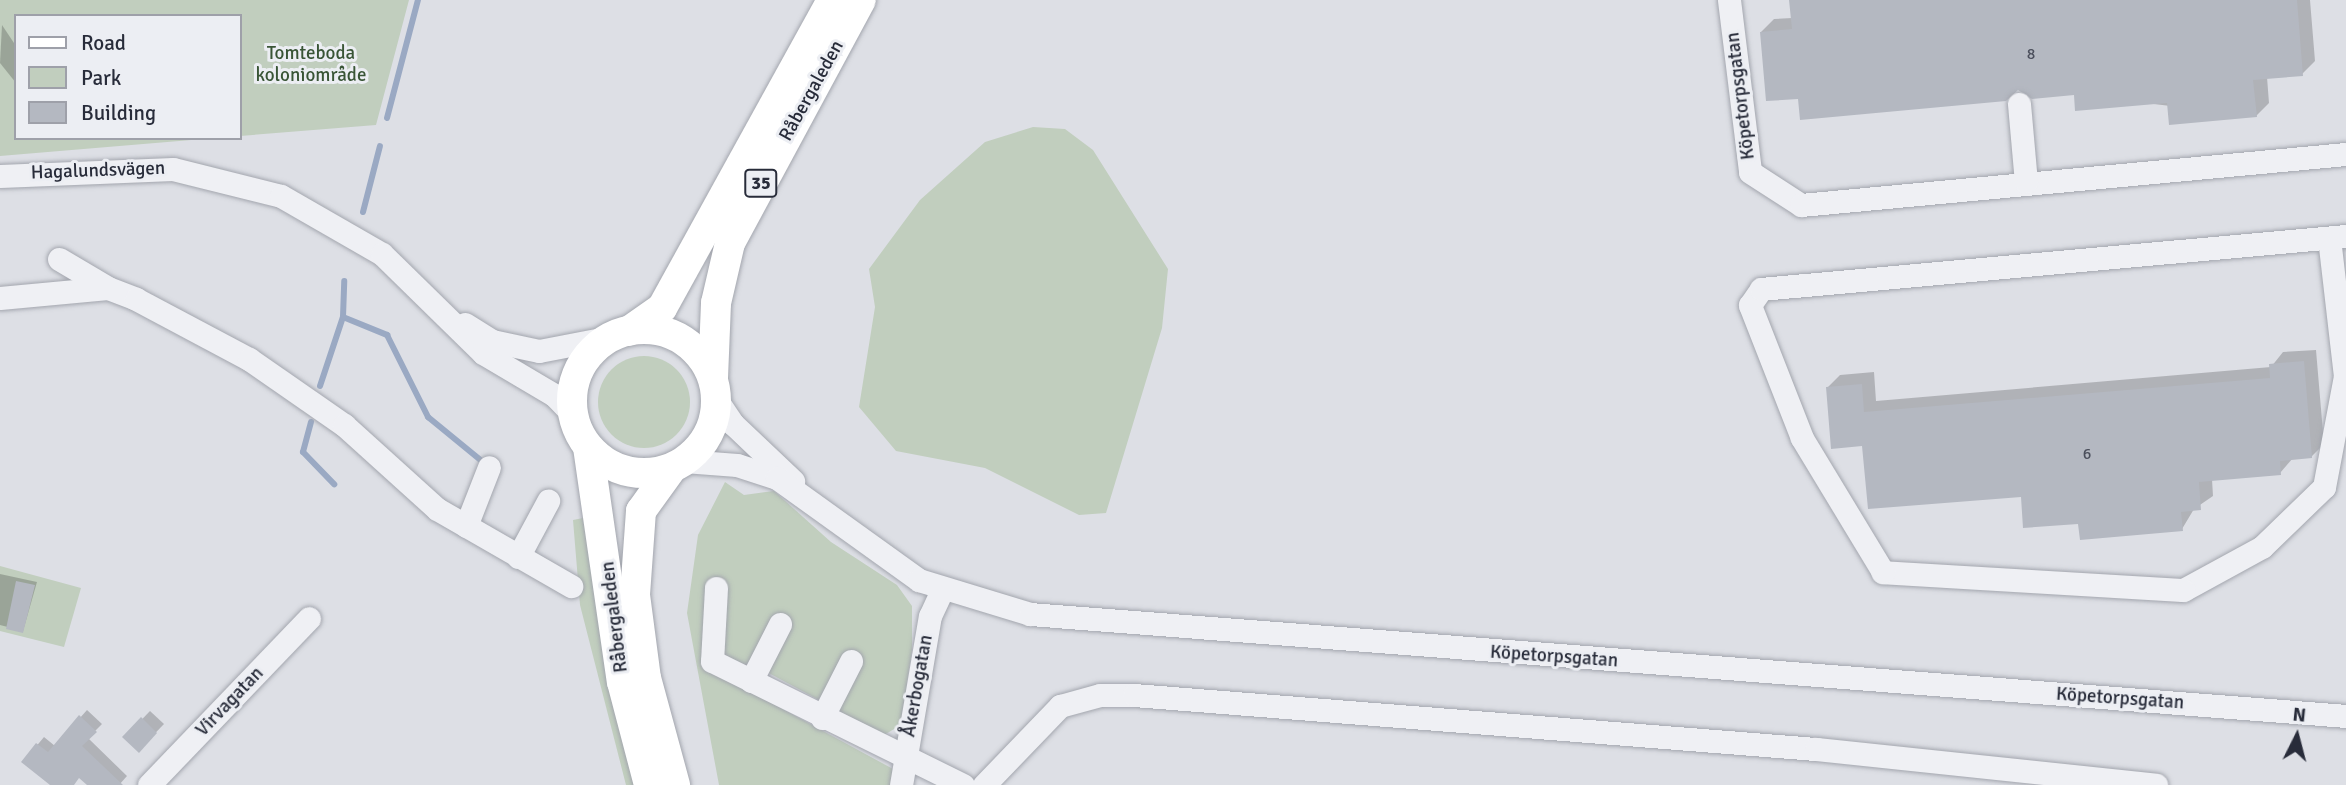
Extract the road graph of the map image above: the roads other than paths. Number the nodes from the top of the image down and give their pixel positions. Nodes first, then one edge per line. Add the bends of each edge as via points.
1 (832, 0) edge
2 (861, 0) edge
3 (1729, 0) edge
4 (2019, 104) dead end
5 (2346, 154) edge
6 (0, 176) edge
7 (2026, 182) junction
8 (2338, 237) edge
9 (59, 259) dead end
10 (108, 288) junction
11 (0, 298) edge
12 (447, 314) junction
13 (621, 334) junction
14 (715, 390) junction
15 (574, 416) junction
16 (588, 447) junction
17 (678, 464) junction
18 (489, 467) dead end
19 (798, 490) junction
20 (548, 501) dead end
21 (466, 526) junction
22 (518, 557) junction
23 (571, 586) dead end
24 (716, 588) dead end
25 (942, 590) junction
26 (309, 618) dead end
27 (780, 624) dead end
28 (851, 661) dead end
29 (751, 681) junction
30 (2346, 716) edge
31 (822, 718) junction
32 (906, 757) junction
33 (149, 785) edge
34 (649, 785) edge
35 (675, 785) edge
36 (901, 785) edge
37 (963, 785) edge
38 (984, 785) edge
39 (2156, 785) edge

1 - 13 main road, Råbergaleden / 35 via 662,308
2 - 14 main road, Råbergaleden / 35 via 730,243 716,303
3 - 7 street, Köpetorpsgatan via 1750,172 1801,205
4 - 7 street
5 - 7 street, Köpetorpsgatan
6 - 12 street, Hagalundsvägen via 173,169 281,196 382,254
8 - 8 street via 1761,289 1750,305 1802,438 1883,572 2183,590 2262,547 2324,487 2345,376
9 - 10 street
10 - 11 street
10 - 21 street via 250,359 344,425 407,487
12 - 13 street, Hagalundsvägen via 514,348 567,348
12 - 15 street, Hagalundsvägen via 483,354 554,395
13 - 14 main road via 681,340
13 - 15 main road, 35 via 579,370
14 - 17 main road, 35 via 708,434
14 - 19 street, Köpetorpsgatan
15 - 16 main road
16 - 17 main road via 626,471
16 - 34 main road, Råbergaleden via 622,682
17 - 19 street, Köpetorpsgatan via 756,470
17 - 35 main road, Råbergaleden / 35 via 641,511 635,595 646,678
18 - 21 street
19 - 25 street, Köpetorpsgatan via 873,552
20 - 22 street
21 - 22 street
22 - 23 street
24 - 29 street via 712,661
25 - 30 street, Köpetorpsgatan via 1000,609 1101,622
25 - 32 street, Åkerbogatan via 930,616
26 - 33 street, Virvagatan
27 - 29 street
28 - 31 street
29 - 31 street
31 - 32 street
32 - 36 street, Åkerbogatan
32 - 37 street
38 - 39 street via 1060,706 1111,695 1816,749

